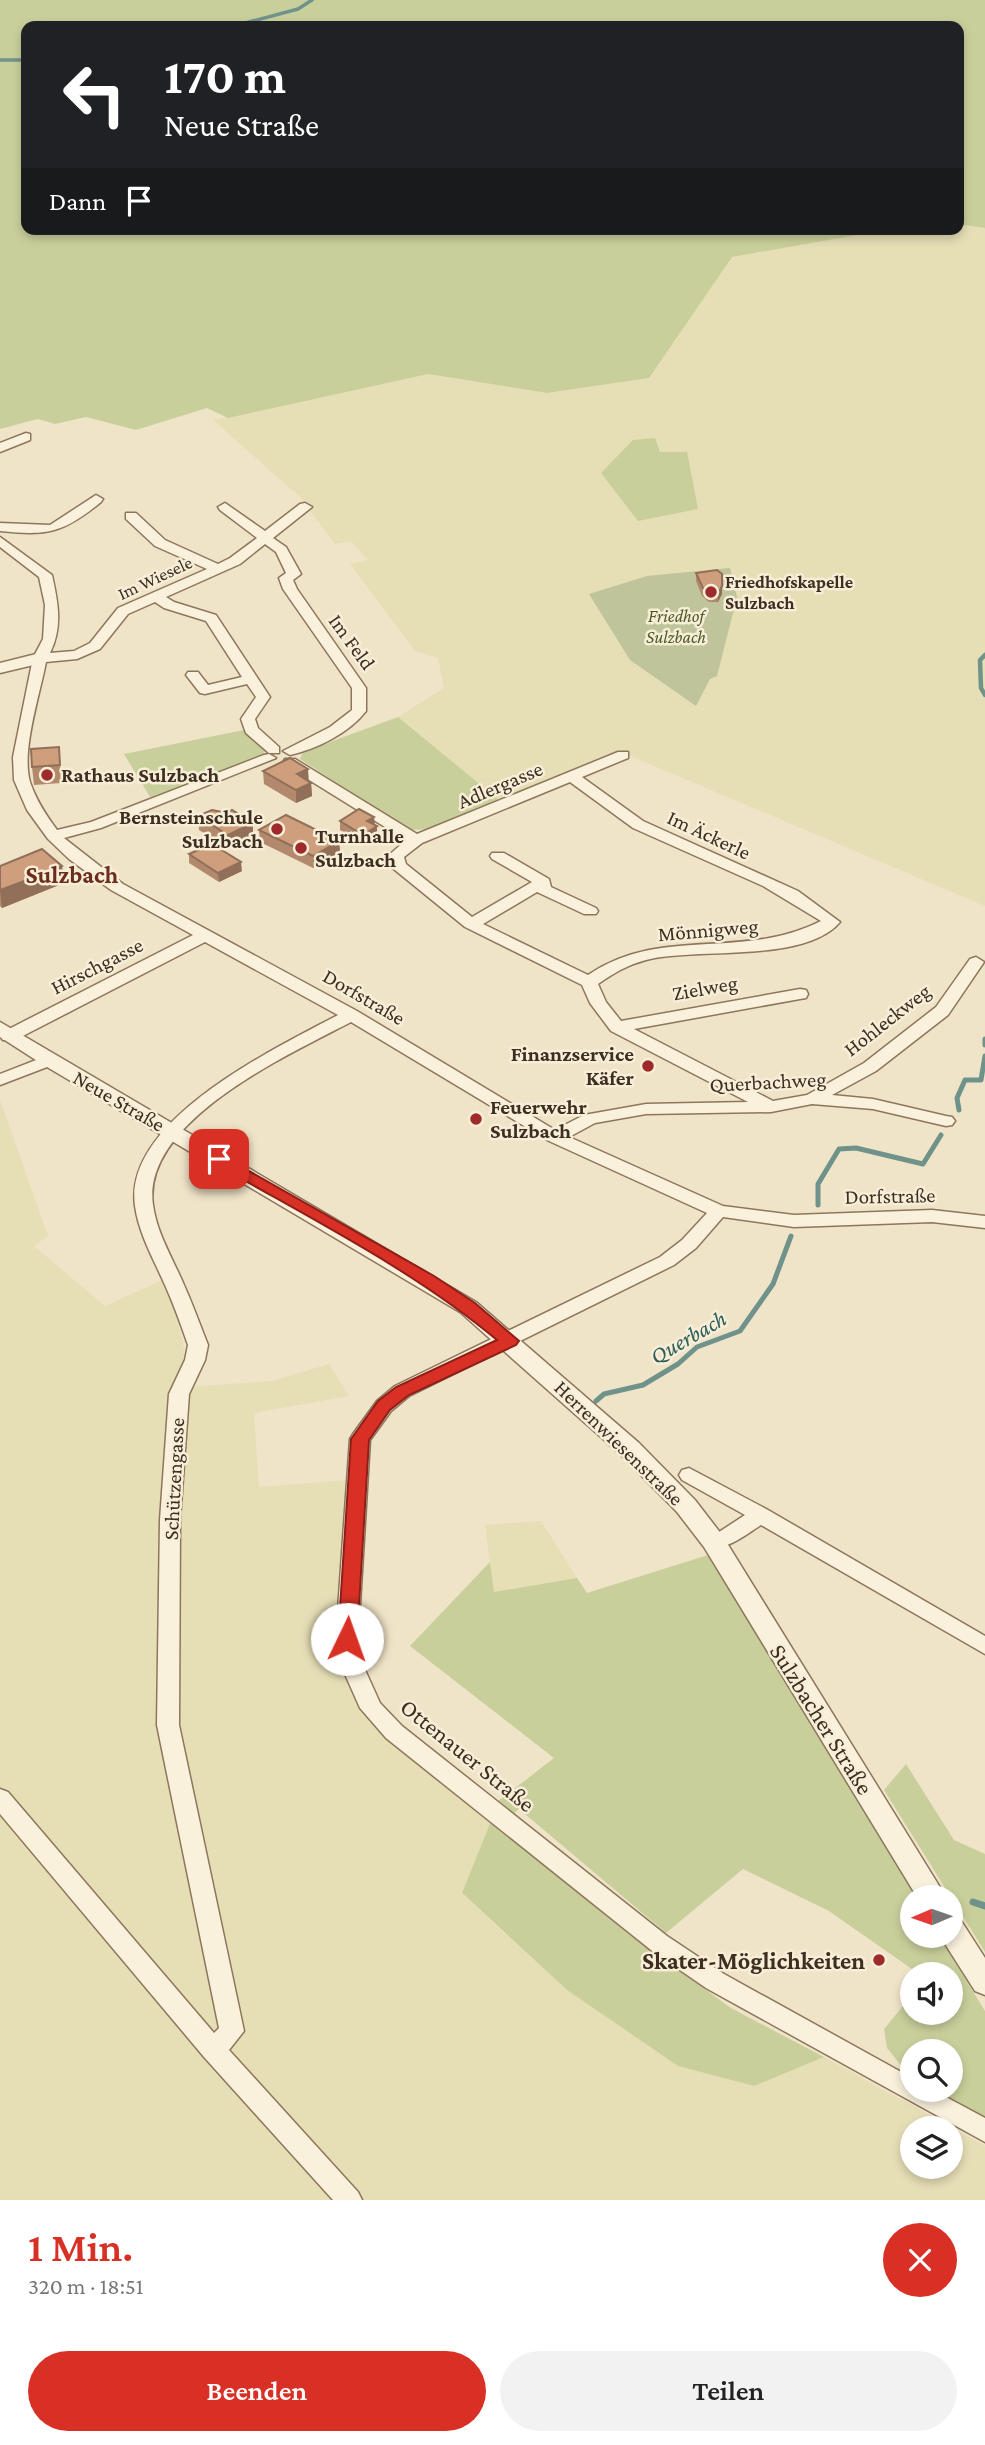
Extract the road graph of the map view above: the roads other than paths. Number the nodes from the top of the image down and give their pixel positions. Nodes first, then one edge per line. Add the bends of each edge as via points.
1 (26, 438) dead end
2 (0, 448) edge
3 (96, 499) dead end
4 (225, 507) dead end
5 (305, 507) dead end
6 (131, 516) dead end
7 (0, 527) edge
8 (266, 537) junction
9 (0, 541) edge
10 (219, 569) junction
11 (159, 597) junction
12 (40, 658) junction
13 (0, 668) edge
14 (193, 675) dead end
15 (250, 679) junction
16 (272, 754) junction
17 (289, 755) junction
18 (623, 755) dead end
19 (573, 777) junction
20 (53, 836) junction
21 (416, 840) junction
22 (498, 856) dead end
23 (542, 882) junction
24 (590, 911) dead end
25 (832, 922) joint
26 (471, 924) junction
27 (206, 936) junction
28 (976, 962) dead end
29 (589, 982) junction
30 (800, 994) dead end
31 (351, 1015) junction
32 (617, 1027) junction
33 (5, 1032) edge
34 (49, 1060) junction
35 (0, 1080) edge
36 (812, 1099) junction
37 (771, 1107) junction
38 (946, 1121) dead end
39 (173, 1132) junction
40 (555, 1137) junction
41 (719, 1211) junction
42 (985, 1222) edge
43 (510, 1341) junction
44 (689, 1475) dead end
45 (761, 1515) junction
46 (713, 1541) junction
47 (985, 1646) edge
48 (0, 1798) edge
49 (925, 1885) edge
50 (963, 1948) edge
51 (985, 1983) edge
52 (213, 2050) junction
53 (985, 2131) edge
54 (349, 2200) edge

1 - 2 street
3 - 7 street via 56,530
4 - 8 street
5 - 8 street, Im Wiesele
6 - 10 street, Im Wiesele via 160,543
8 - 10 street, Im Wiesele
8 - 17 street, Im Feld via 281,550 294,574 286,578 289,589 359,688 361,699 359,711 347,724
9 - 12 street, Dorfstraße via 44,575 52,605 50,639
10 - 11 street, Im Wiesele
11 - 12 street, Im Wiesele via 123,611 95,646 77,655
11 - 15 street via 169,605 211,618
12 - 13 street
12 - 20 street, Dorfstraße via 19,768 27,794
14 - 15 street via 205,690
15 - 16 street via 263,697 248,719 251,730
16 - 17 street
16 - 20 street via 96,825
17 - 21 street
18 - 19 street, Adlergasse
19 - 21 street, Adlergasse
19 - 25 street, Im Äckerle via 646,829 775,888
20 - 27 street, Dorfstraße via 117,887
21 - 26 street, Adlergasse via 396,856 398,866
22 - 23 street
23 - 24 street via 543,889
23 - 26 street
25 - 29 street, Mönnigweg via 807,937 762,948 666,953 621,962
26 - 29 street
27 - 31 street, Dorfstraße
27 - 33 street, Hirschgasse
28 - 36 street, Hohleckweg via 942,1011 870,1067
29 - 32 street
30 - 32 street, Zielweg
31 - 39 street, Schützengasse via 224,1084
31 - 40 street, Dorfstraße
32 - 37 street
33 - 34 street, Neue Straße
34 - 35 street, Neue Straße
34 - 39 street, Neue Straße
36 - 37 street, Querbachweg
36 - 38 street, Querbachweg via 873,1104
37 - 40 street, Querbachweg via 646,1109 590,1119
39 - 43 street, Neue Straße via 428,1280
39 - 52 street, Schützengasse via 157,1148 143,1195 151,1234 198,1345 179,1394 170,1520 168,1725 232,2031
40 - 41 street, Dorfstraße
41 - 42 street, Dorfstraße via 794,1221 932,1216
41 - 43 street, Ottenauer Straße via 667,1261
43 - 46 street, Herrenwiesenstraße via 663,1480
43 - 53 street, Ottenauer Straße via 402,1391 377,1414 360,1439 347,1639 371,1708 394,1732 659,1943 715,1981
44 - 45 street, Herrenwiesenstraße
45 - 46 street
45 - 47 street, Herrenwiesenstraße
46 - 49 street, Sulzbacher Straße
48 - 52 street
50 - 51 street
52 - 54 street

